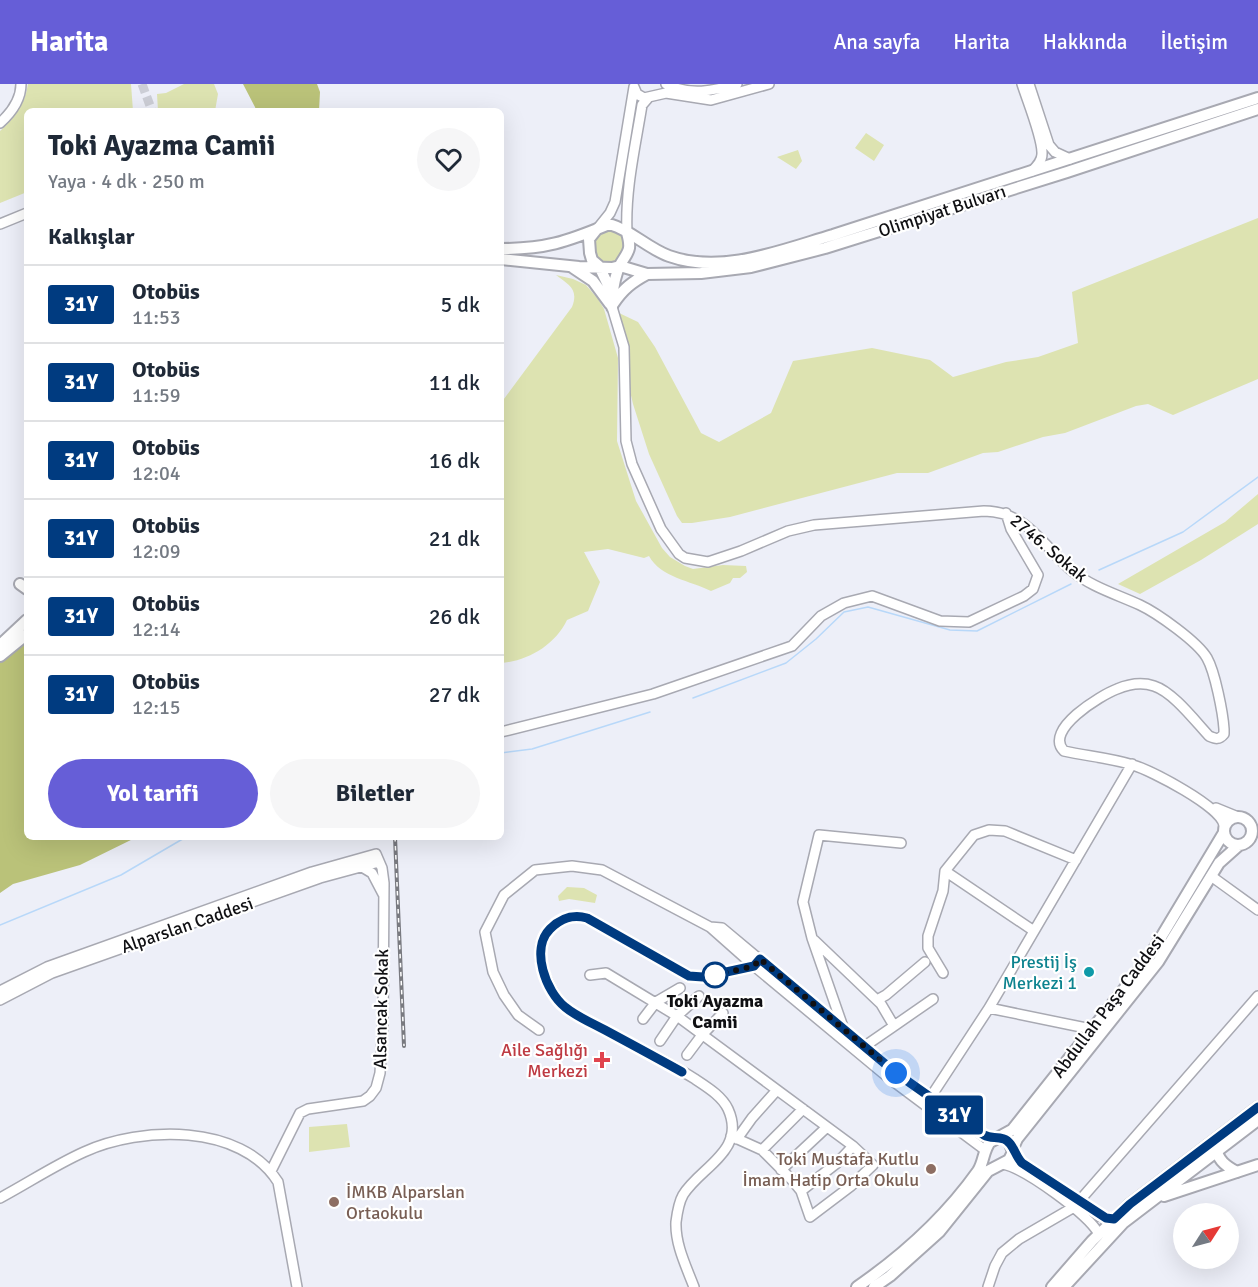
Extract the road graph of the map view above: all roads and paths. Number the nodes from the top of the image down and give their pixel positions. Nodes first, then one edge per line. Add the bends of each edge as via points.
1 (21, 84) edge
2 (659, 84) edge
3 (666, 84) edge
4 (737, 84) edge
5 (769, 84) edge
6 (1022, 84) edge
7 (1029, 84) edge
8 (634, 86) edge
9 (652, 96) junction
10 (1258, 98) edge
11 (1258, 109) edge
12 (0, 123) edge
13 (1070, 159) junction
14 (1032, 171) junction
15 (24, 214) edge
16 (0, 224) edge
17 (597, 230) junction
18 (627, 233) junction
19 (504, 251) edge
20 (504, 251) edge
21 (570, 266) junction
22 (599, 266) junction
23 (620, 266) junction
24 (647, 274) junction
25 (612, 307) junction
26 (1006, 513) junction
27 (24, 623) edge
28 (24, 636) edge
29 (0, 645) edge
30 (0, 656) edge
31 (504, 731) edge
32 (1131, 764) junction
33 (1210, 807) junction
34 (1242, 818) junction
35 (1258, 819) edge
36 (1224, 830) junction
37 (1254, 837) edge
38 (901, 843) dead end
39 (1238, 846) junction
40 (378, 858) junction
41 (1076, 860) junction
42 (362, 867) junction
43 (945, 870) junction
44 (1211, 876) junction
45 (383, 894) junction
46 (1258, 910) edge
47 (1034, 931) junction
48 (812, 938) junction
49 (925, 962) dead end
50 (757, 963) junction
51 (943, 973) dead end
52 (590, 975) dead end
53 (680, 988) dead end
54 (0, 991) edge
55 (699, 996) dead end
56 (1258, 996) edge
57 (933, 999) dead end
58 (0, 1000) edge
59 (877, 1000) junction
60 (656, 1002) junction
61 (989, 1008) junction
62 (723, 1013) dead end
63 (677, 1016) junction
64 (643, 1018) dead end
65 (894, 1026) junction
66 (1091, 1029) junction
67 (539, 1030) dead end
68 (841, 1032) junction
69 (702, 1035) junction
70 (660, 1041) dead end
71 (865, 1046) junction
72 (687, 1055) dead end
73 (777, 1090) junction
74 (930, 1098) junction
75 (1258, 1107) edge
76 (803, 1109) junction
77 (1258, 1120) edge
78 (827, 1127) junction
79 (734, 1138) junction
80 (998, 1138) junction
81 (1218, 1139) junction
82 (853, 1146) junction
83 (762, 1150) junction
84 (1013, 1150) junction
85 (985, 1152) junction
86 (1217, 1153) junction
87 (1000, 1164) junction
88 (1258, 1165) edge
89 (782, 1170) junction
90 (271, 1171) junction
91 (1237, 1172) junction
92 (801, 1191) junction
93 (0, 1198) edge
94 (1153, 1200) junction
95 (1076, 1204) junction
96 (1114, 1219) junction
97 (1099, 1234) junction
98 (297, 1287) edge
99 (693, 1287) edge
100 (857, 1287) edge
101 (874, 1287) edge
102 (988, 1287) edge
103 (1052, 1287) edge
104 (1064, 1287) edge

1 - 12 street via 21,93 10,114
2 - 9 street
3 - 4 street via 710,92
5 - 9 street via 711,100 666,93
6 - 14 street via 1041,144 1039,165
7 - 13 street via 1049,145
8 - 9 street via 638,94
8 - 17 street via 615,202
9 - 18 street via 642,105 626,212
10 - 13 main road, Olimpiyat Bulvarı
11 - 24 main road, Olimpiyat Bulvarı via 825,248 751,267
13 - 14 main road, Olimpiyat Bulvarı
14 - 18 main road, Olimpiyat Bulvarı via 740,260 691,261 673,257
15 - 16 street
17 - 18 main road via 612,225
17 - 19 main road via 551,246
17 - 22 main road via 588,246 592,260
18 - 23 main road via 630,248
20 - 21 main road
21 - 22 main road
21 - 25 main road via 600,288
22 - 23 main road
22 - 25 main road via 609,287
23 - 24 main road, Olimpiyat Bulvarı
23 - 25 main road
24 - 25 main road via 631,282
25 - 26 street, 2746. Sokak via 624,347 625,433 632,464 661,529 685,558 708,562 788,531 825,523 984,511
26 - 31 street via 1038,575 1037,583 1024,596 969,622 940,621 872,596 844,603 821,616 792,646 653,694
26 - 32 street, 2746. Sokak via 1024,523 1073,571 1142,606 1182,633 1208,659 1223,722 1224,734 1220,738 1209,736 1165,692 1142,684 1116,689 1098,698 1071,720 1059,737 1064,751
27 - 29 main road
28 - 30 main road
32 - 33 street, 2746. Sokak
32 - 41 street
33 - 34 street
33 - 36 street via 1220,815
34 - 35 main road
34 - 36 main road via 1228,820
34 - 37 main road via 1252,828
36 - 39 main road via 1229,843
36 - 66 main road, Abdullah Paşa Caddesi via 1148,959
37 - 39 main road
38 - 48 street via 819,835 803,902
39 - 44 main road, Abdullah Paşa Caddesi
40 - 42 street, Alparslan Caddesi
40 - 45 street, Alsancak Sokak
40 - 54 street, Alparslan Caddesi via 312,872 57,963
41 - 43 street via 1005,831 988,830 974,835
41 - 47 street
42 - 45 street via 372,873
42 - 58 street, Alparslan Caddesi via 320,878 52,973
43 - 47 street
43 - 51 street via 943,891 928,936 928,948
44 - 46 street
44 - 84 main road, Abdullah Paşa Caddesi via 1158,962 1017,1139
45 - 90 street, Alsancak Sokak via 383,1022 378,1084 363,1101 300,1113
47 - 61 street
48 - 59 street
48 - 68 street
49 - 59 street
50 - 67 street via 710,927 602,870 572,866 535,870 504,895 485,932 493,972 504,995 518,1015
50 - 68 street
50 - 79 street via 703,977 689,976 579,916 557,923 545,936 540,950 543,970 561,1003 709,1089 728,1109
52 - 60 street via 606,973
53 - 60 street
55 - 63 street
56 - 95 street
57 - 65 street
59 - 65 street
60 - 63 street
60 - 64 street
61 - 66 street
61 - 74 street
62 - 69 street
63 - 69 street
63 - 70 street
65 - 71 street
66 - 80 main road, Abdullah Paşa Caddesi via 1012,1130
68 - 71 street
68 - 85 street via 890,1079
69 - 72 street
69 - 73 street
71 - 74 street
73 - 76 street
73 - 79 street
74 - 80 street via 984,1135
75 - 81 main road
76 - 78 street
76 - 83 street
77 - 86 main road
78 - 82 street
78 - 89 street
79 - 83 street
79 - 99 street via 683,1196 678,1210 678,1242
80 - 84 main road via 1009,1142
80 - 85 main road, Abdullah Paşa Caddesi via 990,1142
81 - 86 main road
81 - 96 main road
82 - 92 street
82 - 92 street via 873,1165 851,1186 810,1216
83 - 89 street
84 - 87 main road, Abdullah Paşa Caddesi via 1009,1160
84 - 95 street via 1022,1163
85 - 87 main road via 991,1163
85 - 100 main road, Abdullah Paşa Caddesi via 978,1172 943,1213 884,1269
86 - 91 main road via 1221,1161
86 - 94 main road
87 - 95 street via 1017,1169
87 - 101 main road, Abdullah Paşa Caddesi via 988,1171 939,1232
88 - 91 main road
89 - 92 street
90 - 93 street via 243,1151 216,1140 160,1134 86,1151
90 - 98 street via 278,1182
91 - 94 main road
94 - 104 main road via 1123,1223
95 - 96 street
95 - 97 street
95 - 102 street via 1002,1253
96 - 97 main road
97 - 103 main road

